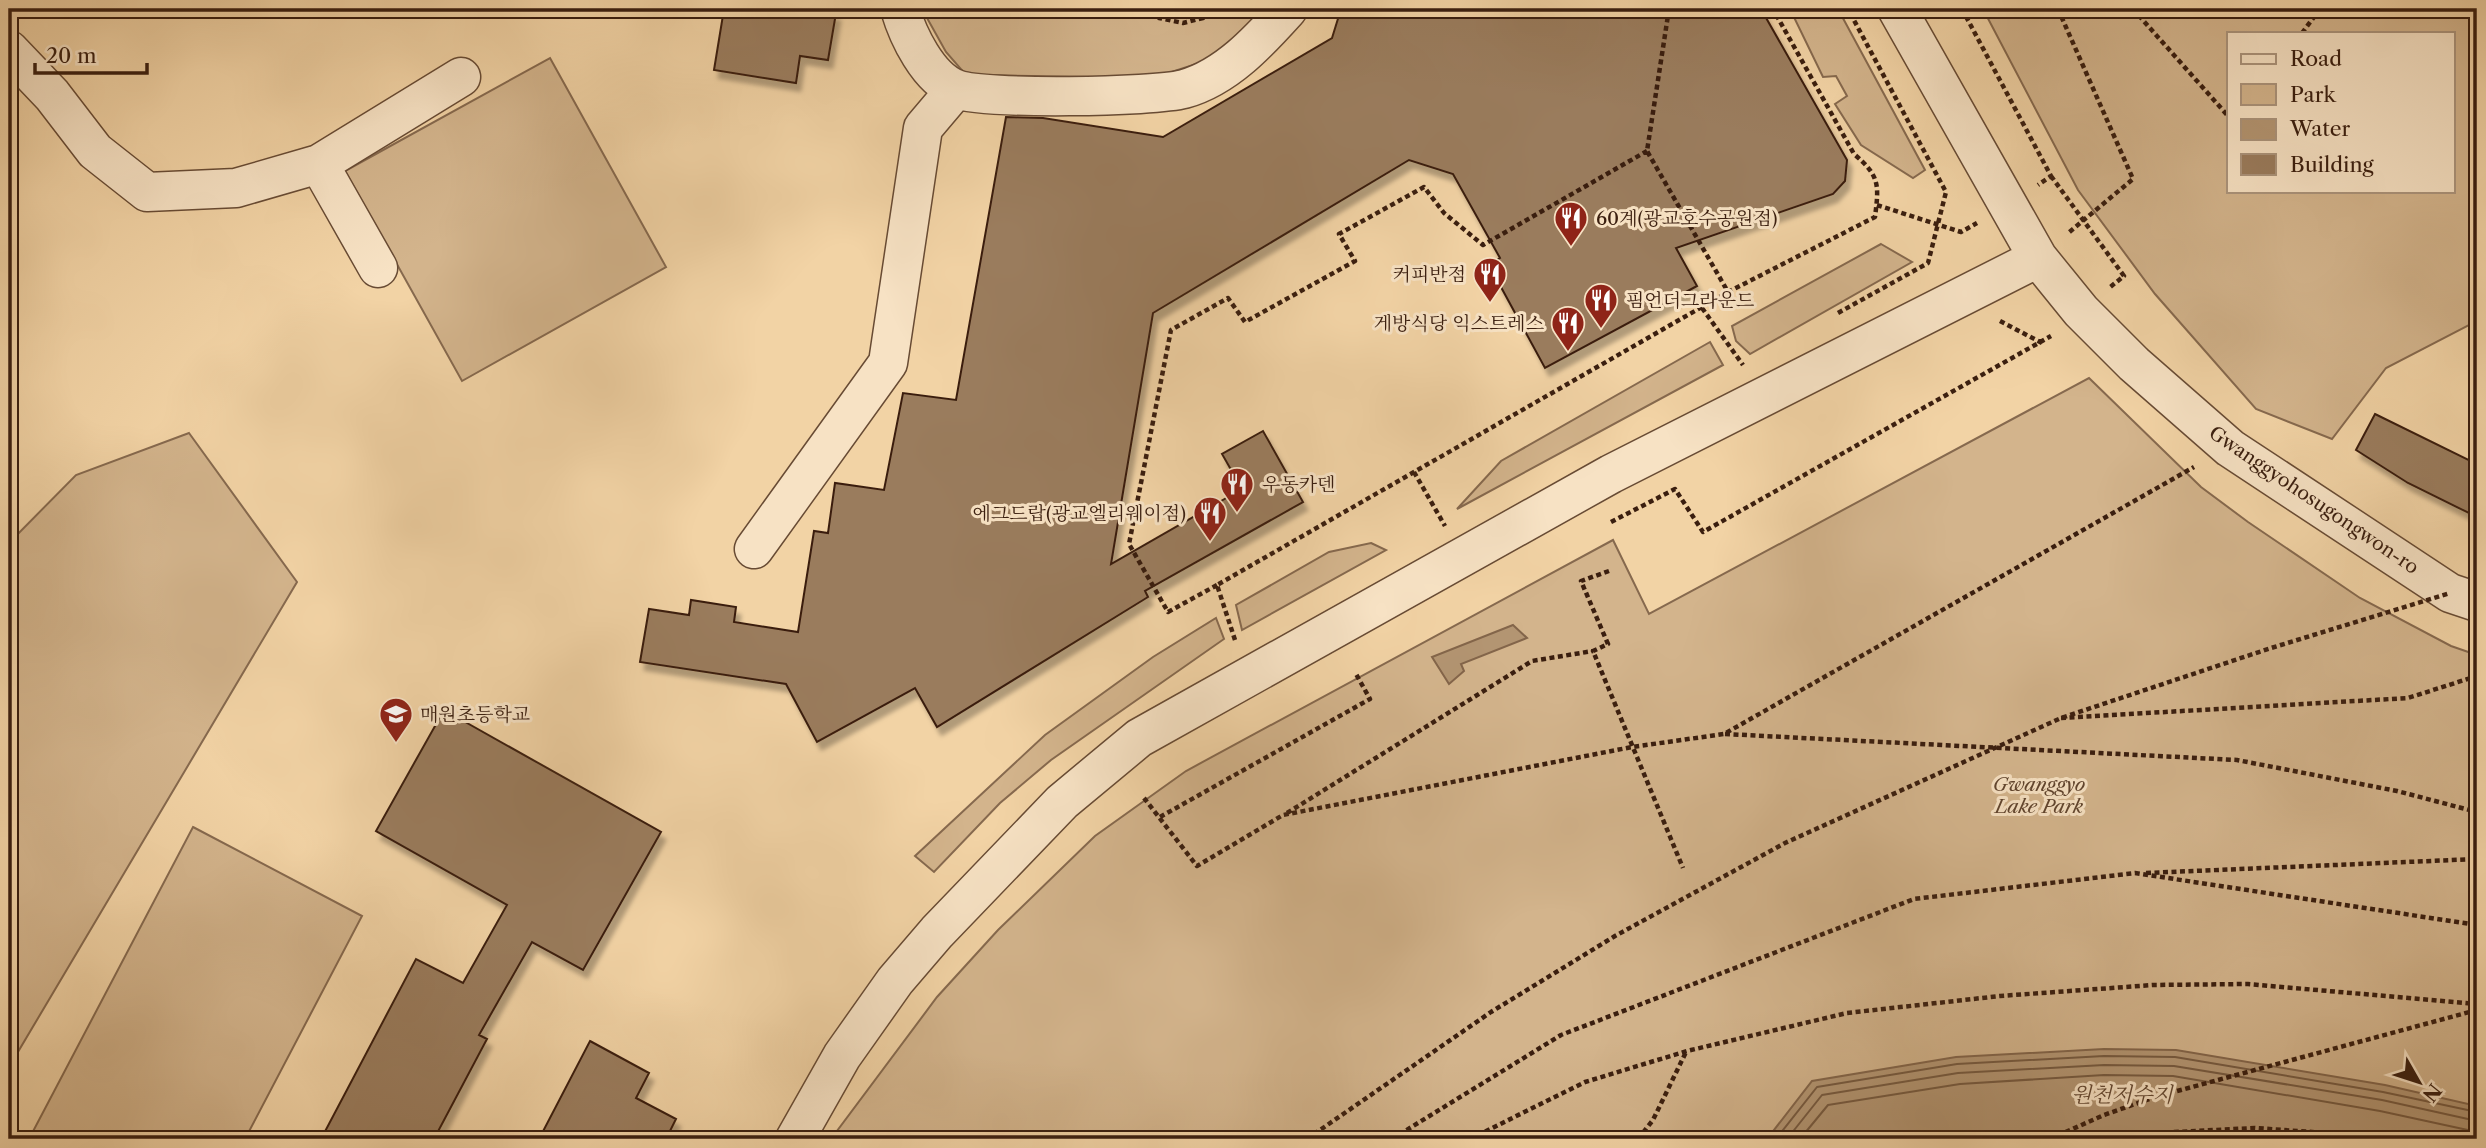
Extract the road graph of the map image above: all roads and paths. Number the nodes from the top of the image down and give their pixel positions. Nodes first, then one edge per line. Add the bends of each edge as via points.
1 (900, 9) edge
2 (1154, 9) edge
3 (1210, 9) edge
4 (1288, 9) edge
5 (1669, 9) edge
6 (1773, 9) edge
7 (1848, 9) edge
8 (1897, 9) edge
9 (2058, 9) edge
10 (2133, 9) edge
11 (2320, 9) edge
12 (2303, 32) edge
13 (9, 50) edge
14 (461, 77) dead end
15 (956, 89) junction
16 (2227, 115) edge
17 (1647, 151) junction
18 (319, 164) junction
19 (2051, 176) dead end
20 (1877, 205) junction
21 (2083, 220) junction
22 (1937, 227) junction
23 (2038, 258) junction
24 (378, 268) dead end
25 (1728, 292) junction
26 (1702, 308) junction
27 (2081, 311) junction
28 (1836, 314) dead end
29 (1755, 359) dead end
30 (1743, 365) junction
31 (1731, 372) dead end
32 (2230, 448) junction
33 (1414, 472) junction
34 (1610, 522) dead end
35 (754, 549) dead end
36 (1462, 557) junction
37 (1609, 571) dead end
38 (1217, 585) junction
39 (2463, 597) edge
40 (1238, 647) dead end
41 (1593, 651) junction
42 (1356, 674) dead end
43 (2477, 676) edge
44 (2061, 718) junction
45 (1724, 734) junction
46 (1632, 747) junction
47 (1144, 798) dead end
48 (2477, 812) edge
49 (1283, 815) junction
50 (1160, 817) junction
51 (2477, 859) edge
52 (1683, 868) dead end
53 (2135, 873) junction
54 (2477, 925) edge
55 (2477, 1004) edge
56 (2477, 1010) edge
57 (1687, 1051) junction
58 (795, 1139) edge
59 (1307, 1139) edge
60 (1392, 1139) edge
61 (1470, 1139) edge
62 (1638, 1139) edge
63 (2050, 1139) edge
64 (2412, 1139) edge

1 - 15 street via 927,66
2 - 3 path via 1158,19 1183,23 1203,18
4 - 15 street via 1231,66 1185,89 1152,94 996,95
5 - 17 path
6 - 20 path via 1854,155 1870,167 1879,185
7 - 22 path via 1946,192
8 - 23 street, Gwanggyohosugongwon-ro
9 - 21 path via 2133,179
10 - 16 path
11 - 12 path
13 - 18 street via 52,95 95,151 147,192 236,188
14 - 18 street
15 - 35 street via 923,128 888,363
17 - 25 path
17 - 38 path via 1483,245 1444,214 1424,187 1339,234 1355,261 1245,322 1228,298 1171,330 1129,544 1168,612
18 - 24 street
19 - 21 path
20 - 22 path
20 - 25 path via 1875,217
21 - 23 path
21 - 27 path via 2124,276
22 - 28 path via 1928,263
23 - 27 street, Gwanggyohosugongwon-ro
23 - 36 street via 1611,474
25 - 26 path
26 - 30 path
26 - 33 path
27 - 32 street, Gwanggyohosugongwon-ro
27 - 34 path via 2042,343 1703,532 1675,489
29 - 30 path
30 - 31 path
32 - 39 street, Gwanggyohosugongwon-ro
32 - 45 path
33 - 36 path
33 - 38 path
36 - 58 street via 1139,738 1062,802 895,981 842,1056
37 - 41 path via 1581,581 1608,644
38 - 40 path
39 - 44 path, bridge via 2271,648
41 - 46 path
41 - 49 path via 1532,661
42 - 50 path via 1370,699
43 - 44 path via 2408,698
44 - 59 path, bridge via 1785,844 1615,936 1491,1012
45 - 46 path
45 - 48 path via 2237,760 2397,791
46 - 49 path
46 - 52 path
47 - 50 path
49 - 50 path via 1198,866
51 - 53 path
53 - 54 path
53 - 60 path via 1914,899 1561,1035
55 - 57 path via 2248,985 2153,985 1847,1013
56 - 63 path via 2154,1097
57 - 61 path via 1585,1082
57 - 62 path via 1653,1120
63 - 64 path via 2255,1128

